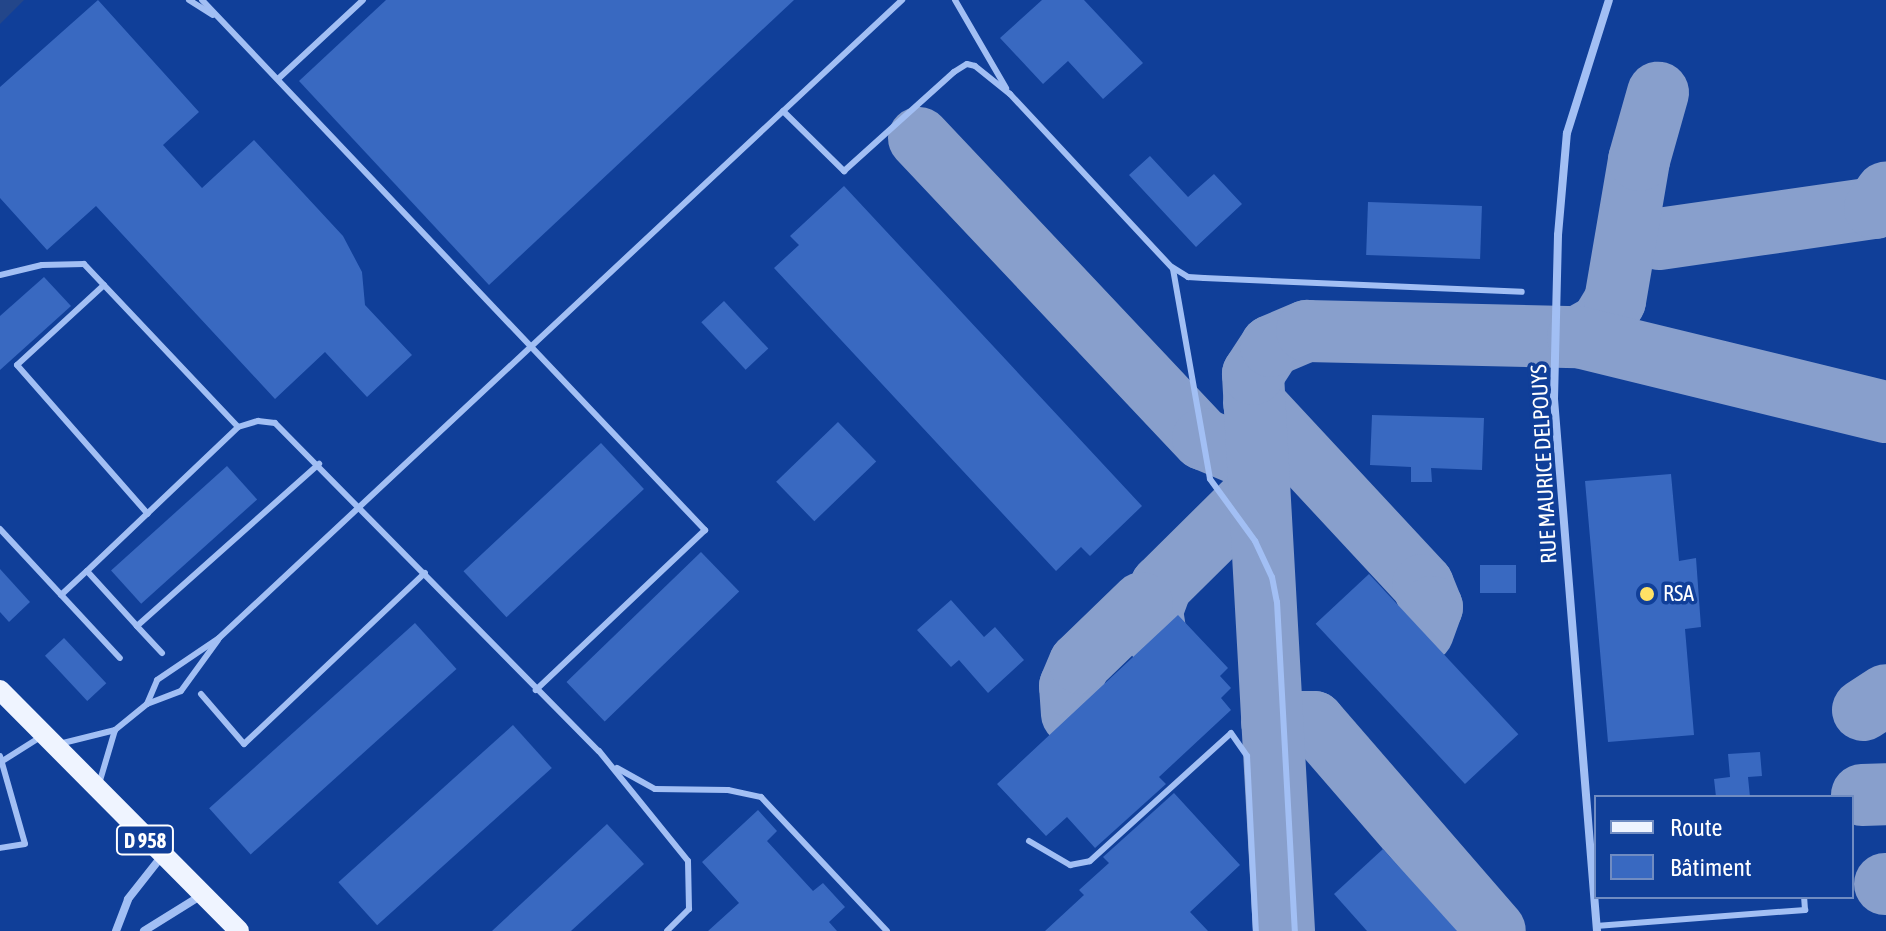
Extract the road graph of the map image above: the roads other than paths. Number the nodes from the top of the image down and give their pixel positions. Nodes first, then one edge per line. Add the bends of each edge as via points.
1 (189, 0) edge
2 (202, 0) edge
3 (363, 0) edge
4 (902, 0) edge
5 (955, 0) edge
6 (1609, 0) edge
7 (221, 20) junction
8 (278, 79) junction
9 (1010, 94) junction
10 (783, 111) junction
11 (1165, 258) junction
12 (0, 275) edge
13 (104, 285) junction
14 (1522, 292) dead end
15 (530, 347) junction
16 (238, 427) junction
17 (319, 464) junction
18 (361, 505) junction
19 (148, 514) junction
20 (0, 529) edge
21 (87, 571) junction
22 (425, 573) junction
23 (61, 595) junction
24 (137, 626) junction
25 (219, 638) junction
26 (162, 653) dead end
27 (120, 658) dead end
28 (0, 677) edge
29 (0, 690) edge
30 (536, 690) junction
31 (201, 694) dead end
32 (147, 704) junction
33 (30, 718) junction
34 (115, 730) junction
35 (50, 739) junction
36 (602, 755) junction
37 (2, 758) edge
38 (98, 789) junction
39 (1029, 841) dead end
40 (0, 848) edge
41 (161, 857) junction
42 (1594, 876) edge
43 (200, 896) junction
44 (1595, 899) edge
45 (1804, 899) edge
46 (1596, 928) edge
47 (116, 931) edge
48 (144, 931) edge
49 (239, 931) edge
50 (667, 931) edge
51 (887, 931) edge
52 (1256, 931) edge
53 (1295, 931) edge

1 - 7 lane
2 - 7 lane
3 - 8 lane
4 - 10 lane
5 - 9 lane
6 - 42 street, RUE MAURICE DELPOUYS via 1567,133 1554,399
7 - 8 lane
8 - 15 lane
9 - 10 lane via 967,64 844,171
9 - 11 lane
10 - 15 lane
11 - 14 lane via 1175,271 1204,278
11 - 53 lane via 1178,288 1190,387 1210,479 1255,541 1275,590
12 - 13 lane via 42,265 84,264
13 - 16 lane
13 - 19 lane via 17,365
15 - 18 lane
15 - 30 lane via 705,530
16 - 17 lane via 275,423
16 - 19 lane
17 - 18 lane
17 - 24 lane
18 - 22 lane
18 - 25 lane
19 - 21 lane
20 - 23 lane
21 - 23 lane
21 - 24 lane
22 - 30 lane
22 - 31 lane via 244,744
23 - 27 lane
24 - 26 lane
25 - 32 lane via 157,680
25 - 32 lane via 181,691
28 - 33 main road, D 958
29 - 33 main road, D 958
30 - 36 lane
32 - 34 lane
33 - 35 main road, D 958
34 - 35 lane
34 - 38 lane
35 - 37 lane
35 - 38 main road, D 958
36 - 50 lane via 688,861 689,909
36 - 51 lane via 639,784 655,789 728,790 761,797
37 - 40 lane via 25,844
38 - 41 main road, D 958
39 - 52 lane via 1070,865 1090,861 1231,733 1247,756
41 - 43 main road, D 958
41 - 47 street via 128,899
43 - 48 street
43 - 49 main road, D 958
44 - 46 street, RUE MAURICE DELPOUYS
45 - 46 lane via 1805,910

